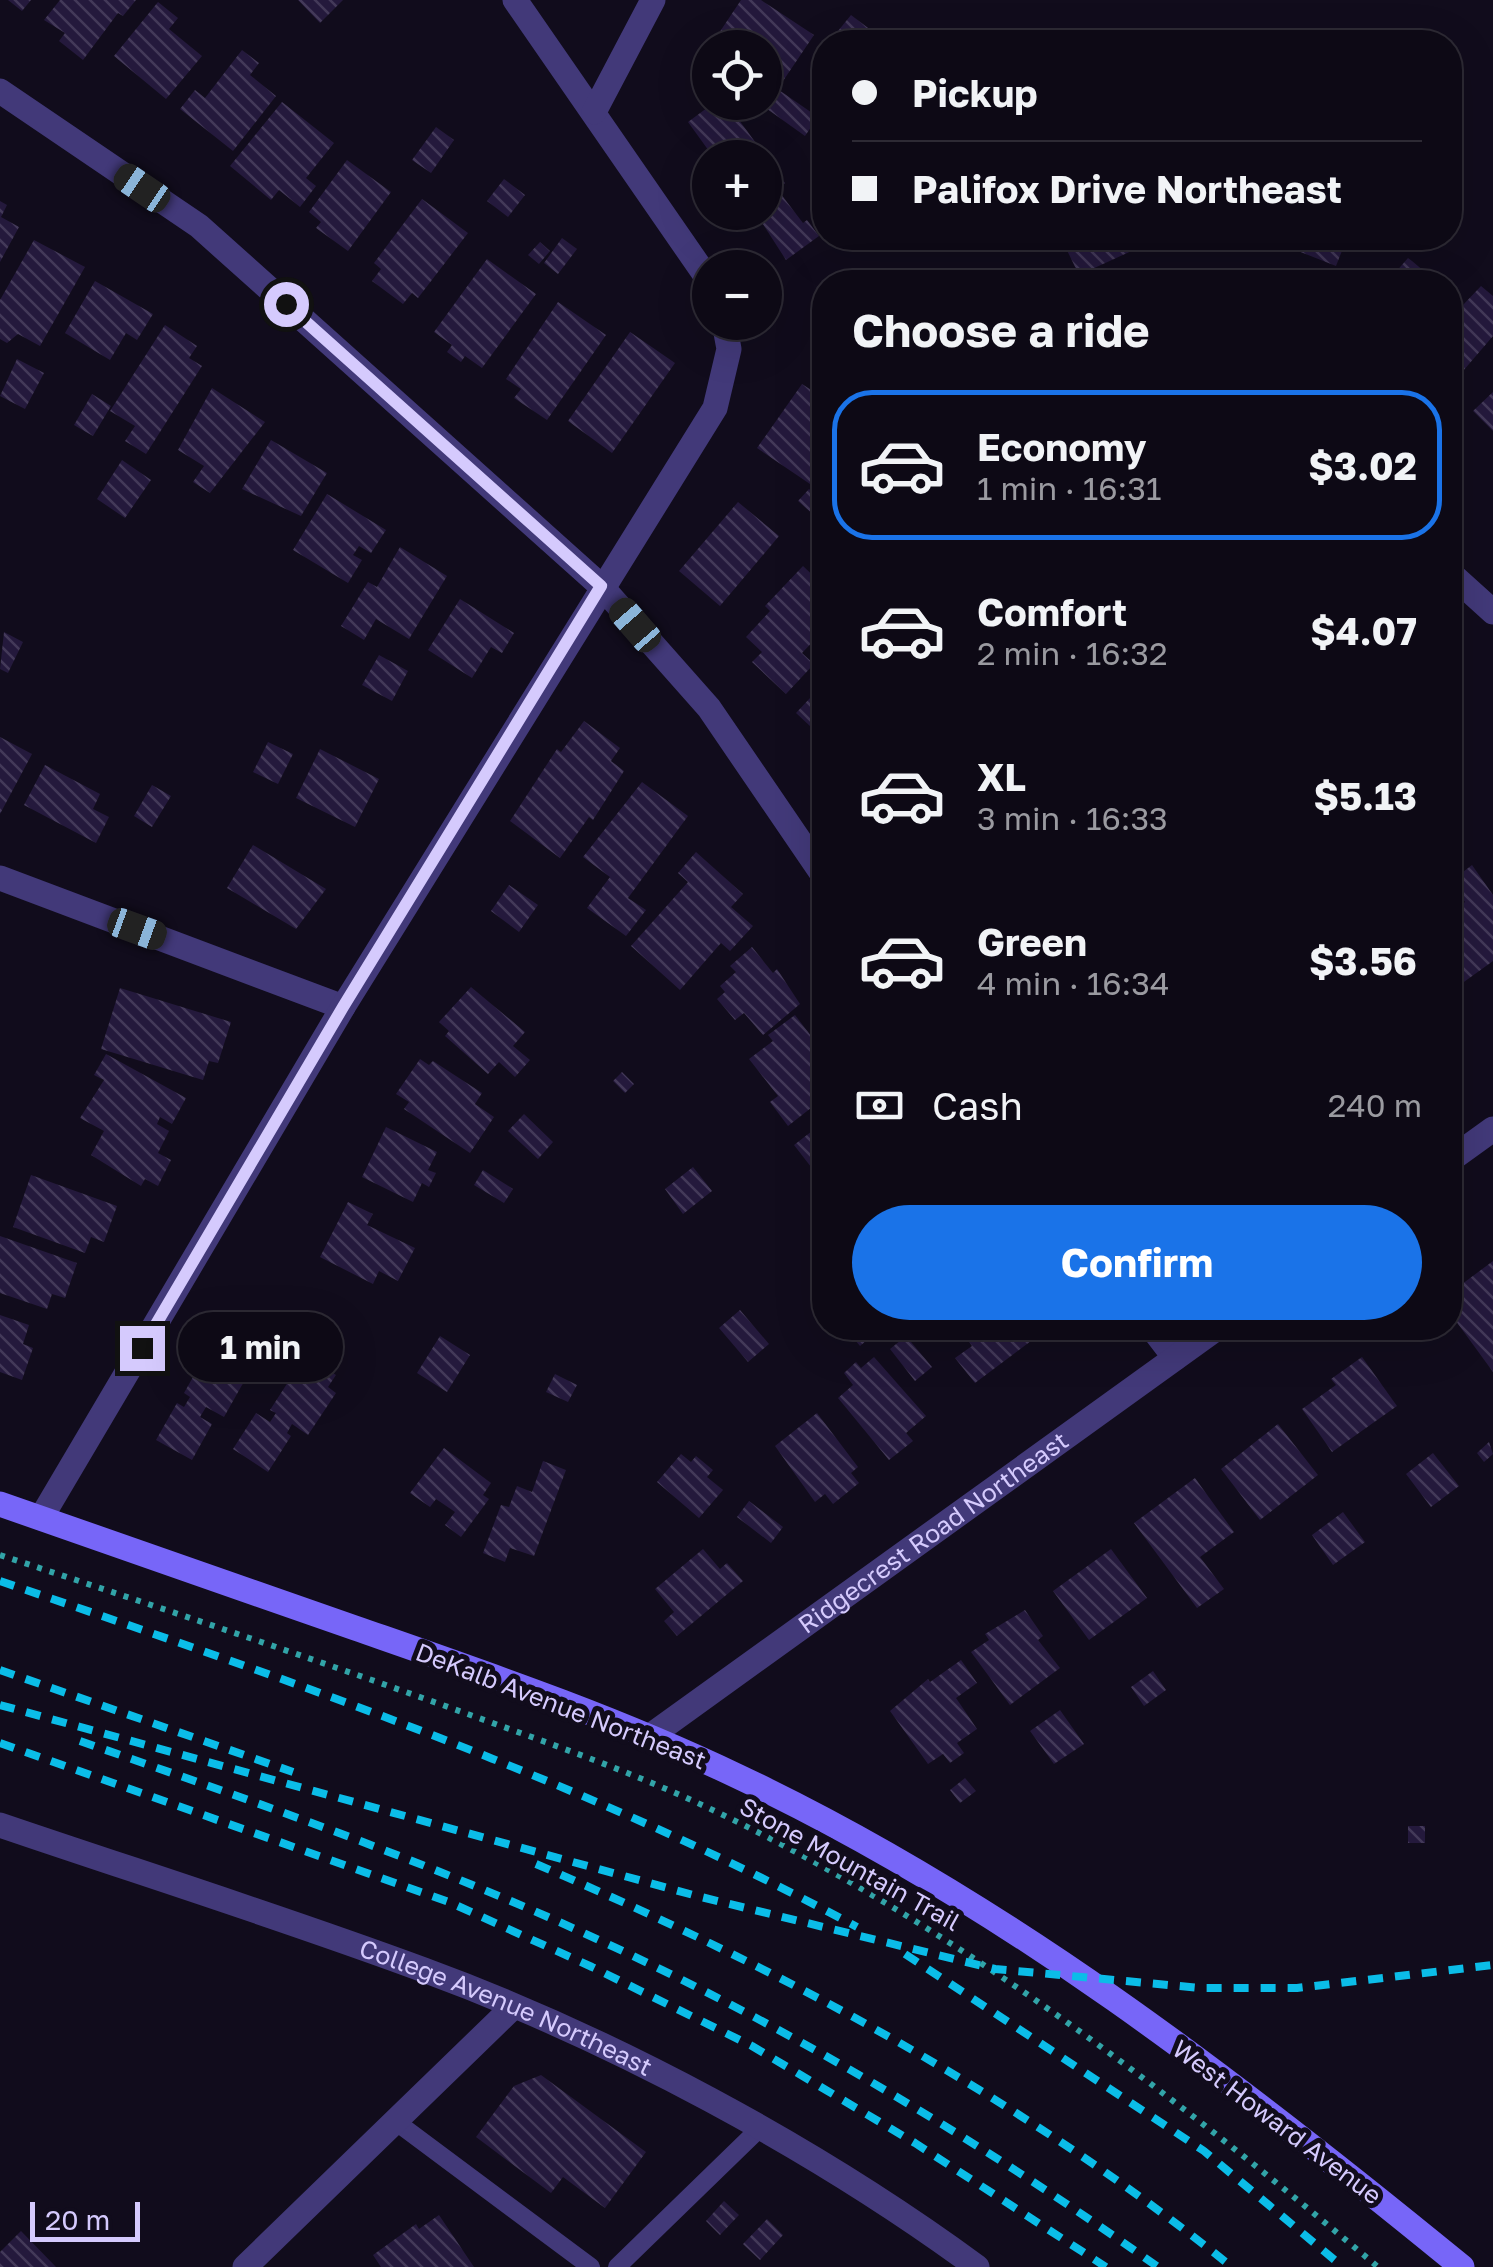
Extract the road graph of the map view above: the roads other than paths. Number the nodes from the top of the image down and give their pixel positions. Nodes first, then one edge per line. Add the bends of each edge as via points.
1 (515, 0) edge
2 (654, 0) edge
3 (0, 91) edge
4 (594, 112) junction
5 (692, 256) edge
6 (727, 340) edge
7 (1462, 584) edge
8 (601, 586) junction
9 (1493, 612) edge
10 (812, 859) edge
11 (0, 878) edge
12 (343, 1007) junction
13 (1493, 1128) edge
14 (1462, 1151) edge
15 (1161, 1340) edge
16 (1200, 1340) edge
17 (1174, 1358) junction
18 (0, 1504) edge
19 (41, 1518) junction
20 (650, 1737) junction
21 (0, 1825) edge
22 (1088, 1979) joint
23 (513, 2007) junction
24 (395, 2121) junction
25 (759, 2129) junction
26 (245, 2267) edge
27 (591, 2267) edge
28 (617, 2267) edge
29 (977, 2267) edge
30 (1462, 2267) edge

1 - 4 street
2 - 4 street
3 - 8 street via 199,226
4 - 5 street
6 - 8 street via 716,408
7 - 9 street
8 - 10 street via 708,708
8 - 12 street
11 - 12 street
12 - 19 street
13 - 14 street
15 - 17 street
16 - 17 street, Ridgecrest Road Northeast
17 - 20 street, Ridgecrest Road Northeast
18 - 19 main road, DeKalb Avenue Northeast
19 - 20 main road, DeKalb Avenue Northeast
20 - 22 main road, DeKalb Avenue Northeast via 832,1824
21 - 23 street, College Avenue Northeast via 426,1970
22 - 30 main road, West Howard Avenue
23 - 24 street
23 - 25 street, College Avenue Northeast
24 - 26 street
24 - 27 lane
25 - 28 lane
25 - 29 street, College Avenue Northeast

